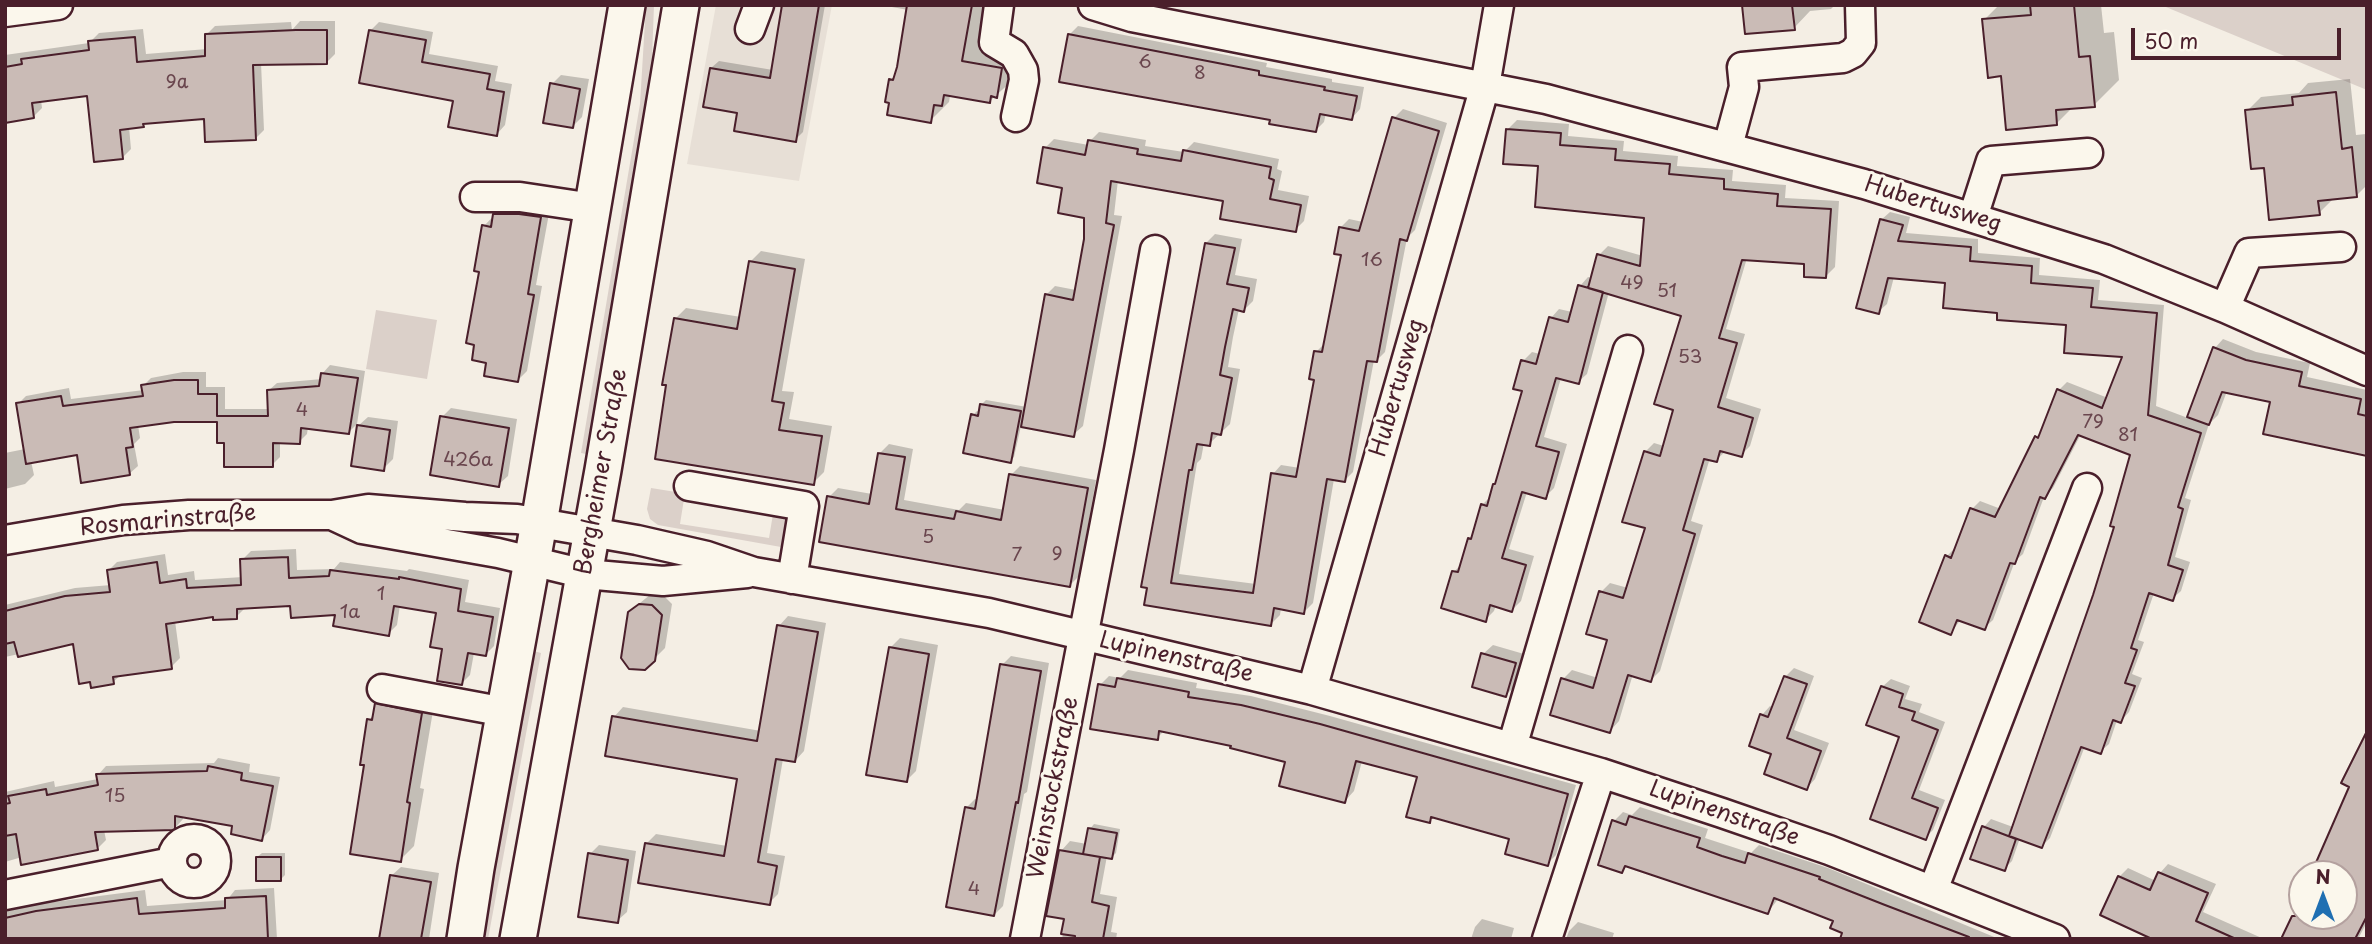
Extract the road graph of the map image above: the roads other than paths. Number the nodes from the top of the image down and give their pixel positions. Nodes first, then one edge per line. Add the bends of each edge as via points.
1 (58, 5) edge
2 (627, 5) edge
3 (681, 5) edge
4 (999, 5) edge
5 (1093, 5) edge
6 (1499, 5) edge
7 (1860, 5) edge
8 (5, 12) edge
9 (1485, 86) junction
10 (1016, 117) dead end
11 (1728, 146) junction
12 (2088, 153) dead end
13 (475, 197) dead end
14 (593, 208) junction
15 (1973, 217) junction
16 (2341, 247) dead end
17 (1155, 250) dead end
18 (2225, 308) junction
19 (1628, 350) dead end
20 (2367, 371) edge
21 (689, 486) dead end
22 (2087, 488) dead end
23 (332, 515) junction
24 (539, 523) junction
25 (592, 533) junction
26 (5, 540) edge
27 (532, 561) junction
28 (754, 572) junction
29 (585, 574) junction
30 (792, 579) junction
31 (1083, 637) junction
32 (382, 689) dead end
33 (1312, 690) junction
34 (505, 712) junction
35 (1512, 747) junction
36 (1601, 773) junction
37 (172, 862) dead end
38 (1933, 890) junction
39 (5, 895) edge
40 (465, 939) edge
41 (518, 939) edge
42 (1025, 939) edge
43 (1547, 939) edge
44 (2055, 939) edge

1 - 8 street
2 - 14 main road
3 - 25 main road, Bergheimer Straße
4 - 10 street via 994,42 1014,54 1023,70
5 - 9 street, Hubertusweg via 1132,17
6 - 9 street
7 - 11 street via 1862,32 1853,53 1843,58 1742,67 1744,87
9 - 11 street, Hubertusweg
9 - 33 street, Hubertusweg
11 - 15 street, Hubertusweg
12 - 15 street via 1991,161
13 - 14 street via 520,197
14 - 24 main road
15 - 18 street, Hubertusweg via 2104,259
16 - 18 street via 2249,253
17 - 31 street, Lupinenstraße
18 - 20 street, Hubertusweg
19 - 35 street
21 - 30 street via 804,506
22 - 38 street
23 - 24 street, Rosmarinstraße via 368,509
23 - 26 street, Rosmarinstraße via 123,520
23 - 27 street, Rosmarinstraße via 362,529
24 - 25 street, Lupinenstraße
24 - 27 main road
25 - 28 street, Lupinenstraße via 707,556
25 - 29 main road, Bergheimer Straße
27 - 29 street, Rosmarinstraße
27 - 34 main road
28 - 29 street, Lupinenstraße via 663,581
28 - 30 street, Lupinenstraße
29 - 41 main road, Bergheimer Straße
30 - 31 street, Lupinenstraße via 989,613
31 - 33 street, Lupinenstraße
31 - 42 street, Weinstockstraße
32 - 34 street
33 - 35 street, Lupinenstraße
34 - 40 main road
35 - 36 street, Lupinenstraße
36 - 38 street, Lupinenstraße
36 - 43 street
37 - 39 street
38 - 44 street, Lupinenstraße

